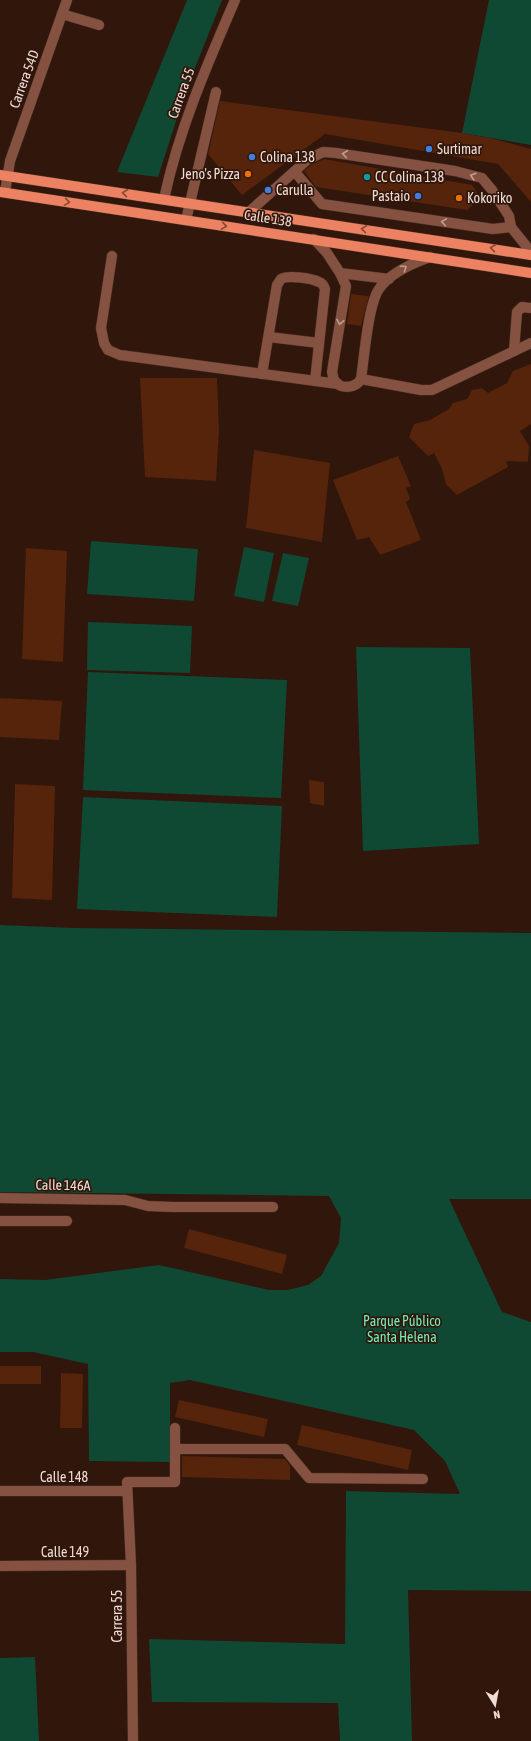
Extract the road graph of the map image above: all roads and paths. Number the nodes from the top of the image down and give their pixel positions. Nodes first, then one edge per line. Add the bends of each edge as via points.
1 (68, 0) edge
2 (235, 0) edge
3 (62, 14) junction
4 (99, 25) dead end
5 (216, 92) dead end
6 (295, 172) junction
7 (4, 175) edge
8 (2, 192) edge
9 (164, 199) junction
10 (190, 203) junction
11 (249, 212) junction
12 (186, 220) junction
13 (511, 227) junction
14 (314, 239) junction
15 (531, 253) edge
16 (112, 256) dead end
17 (430, 257) junction
18 (340, 273) junction
19 (531, 273) edge
20 (389, 279) junction
21 (531, 308) edge
22 (268, 337) junction
23 (319, 343) junction
24 (531, 343) edge
25 (514, 351) junction
26 (262, 374) junction
27 (361, 379) junction
28 (315, 381) junction
29 (338, 384) junction
30 (0, 1198) edge
31 (273, 1207) dead end
32 (0, 1221) edge
33 (67, 1222) dead end
34 (175, 1428) dead end
35 (175, 1449) junction
36 (423, 1479) dead end
37 (0, 1491) edge
38 (127, 1491) junction
39 (0, 1566) edge
40 (131, 1566) junction
41 (133, 1741) edge

1 - 3 street, Carrera 54D
2 - 9 street, Carrera 55 via 187,116
3 - 4 street
3 - 7 street, Carrera 54D
5 - 10 street
6 - 11 street
13 -> 6 street via 493,229 322,204
13 -> 6 street via 509,216 482,178 455,171 323,152 307,160
7 - 8 street, Carrera 54D
9 -> 7 main road, Calle 138
8 -> 12 main road, Calle 138
9 - 10 main road, Calle 138
10 - 11 main road, Calle 138
10 - 12 street
15 -> 11 main road, Calle 138
12 -> 14 main road, Calle 138
13 - 15 street
14 - 17 main road, Calle 138
14 - 18 street
16 - 26 street via 101,328 108,350 120,355
17 - 19 main road, Calle 138
20 -> 17 street via 411,263
18 - 20 street
18 -> 29 street via 346,286 332,372
20 - 27 street via 375,297
21 - 25 street via 522,307 516,312
22 - 23 street
22 - 23 street via 277,285 281,279 288,276 318,281 324,286
22 - 26 street
23 - 28 street
24 - 25 street
25 - 27 street via 432,390
26 - 28 street
27 - 29 street via 358,384 352,386
28 - 29 street
30 - 31 street, Calle 146A via 126,1200 148,1206
32 - 33 street
34 - 35 street
35 - 36 street via 285,1450 309,1478
35 - 38 street via 175,1482 127,1482
37 - 38 street, Calle 148
38 - 40 street, Carrera 55
39 - 40 street, Calle 149
40 - 41 street, Carrera 55

